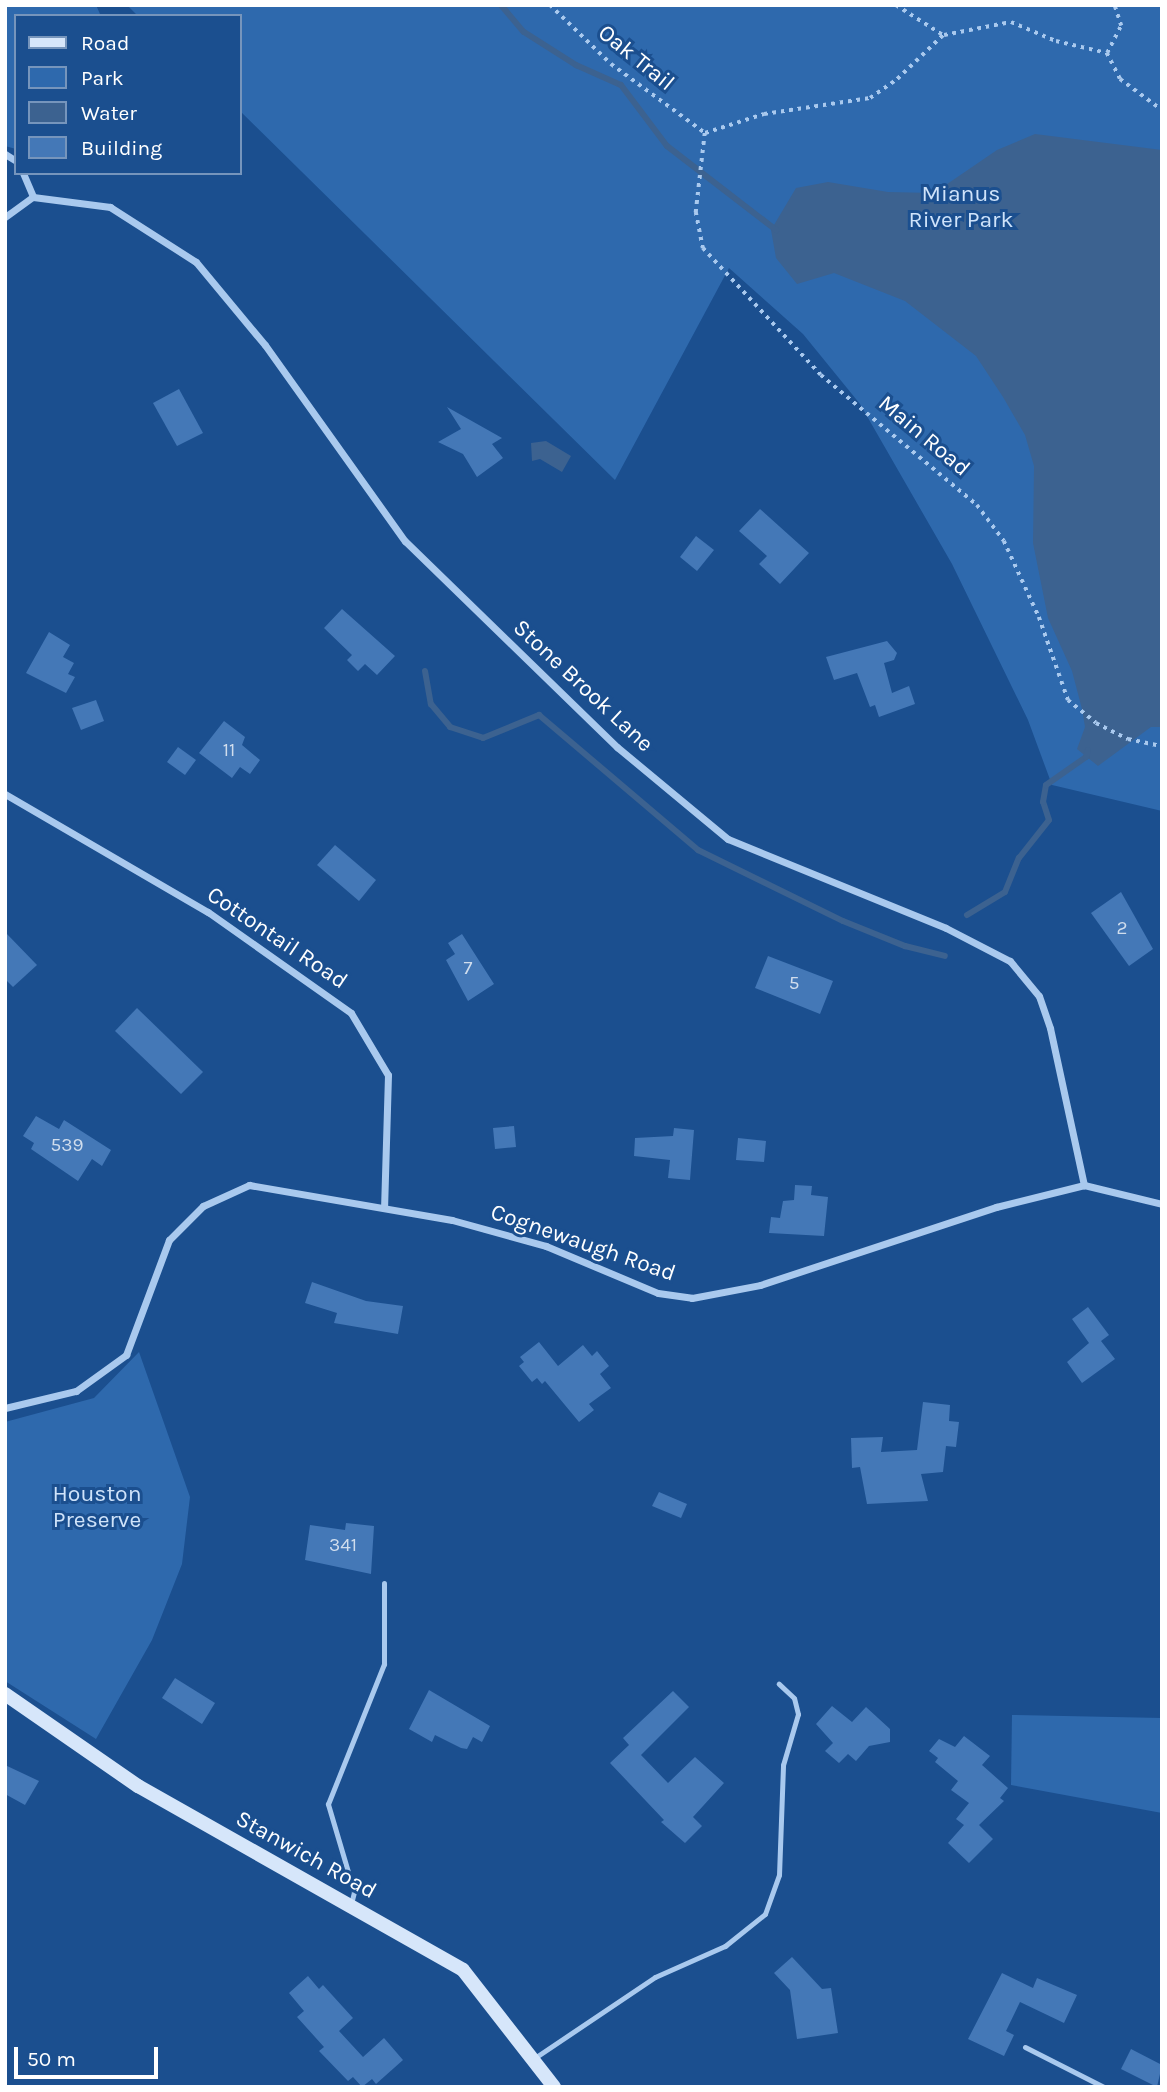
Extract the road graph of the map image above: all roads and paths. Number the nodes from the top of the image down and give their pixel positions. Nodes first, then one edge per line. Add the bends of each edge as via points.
1 (550, 5) edge
2 (896, 5) edge
3 (1114, 5) edge
4 (943, 35) junction
5 (1107, 53) junction
6 (1162, 110) edge
7 (705, 133) junction
8 (24, 175) edge
9 (33, 197) junction
10 (5, 218) edge
11 (1162, 746) edge
12 (5, 794) edge
13 (1084, 1185) junction
14 (1162, 1204) edge
15 (384, 1206) junction
16 (5, 1408) edge
17 (384, 1583) dead end
18 (779, 1684) dead end
19 (5, 1694) edge
20 (350, 1906) junction
21 (1025, 2048) dead end
22 (533, 2059) junction
23 (554, 2087) edge
24 (1104, 2087) edge

1 - 7 path, Oak Trail via 611,64
2 - 4 path
3 - 5 path via 1121,26
4 - 5 path via 1011,22 1056,41
4 - 7 path via 870,98 764,114
5 - 6 path via 1120,79
7 - 11 path, Main Road via 696,212 703,248 821,375 977,505 1009,552 1068,699 1106,729
8 - 9 street
9 - 10 street
9 - 13 street, Stone Brook Lane via 110,207 196,262 265,345 405,541 617,747 728,839 946,928 1010,961 1039,996 1050,1028
12 - 15 street, Cottontail Road via 208,912 351,1013 388,1075
13 - 14 street, Cognewaugh Road
13 - 15 street, Cognewaugh Road via 996,1207 760,1285 692,1298 658,1293 546,1246
15 - 16 street, Cognewaugh Road via 249,1185 203,1206 169,1240 126,1355 76,1391
17 - 20 lane via 384,1664 328,1804 354,1892
18 - 22 lane via 794,1698 798,1714 783,1765 779,1875 765,1914 724,1946 655,1977
19 - 20 street, Stanwich Road via 138,1786
20 - 22 street, Stanwich Road via 463,1970
21 - 24 lane
22 - 23 street, Stanwich Road

